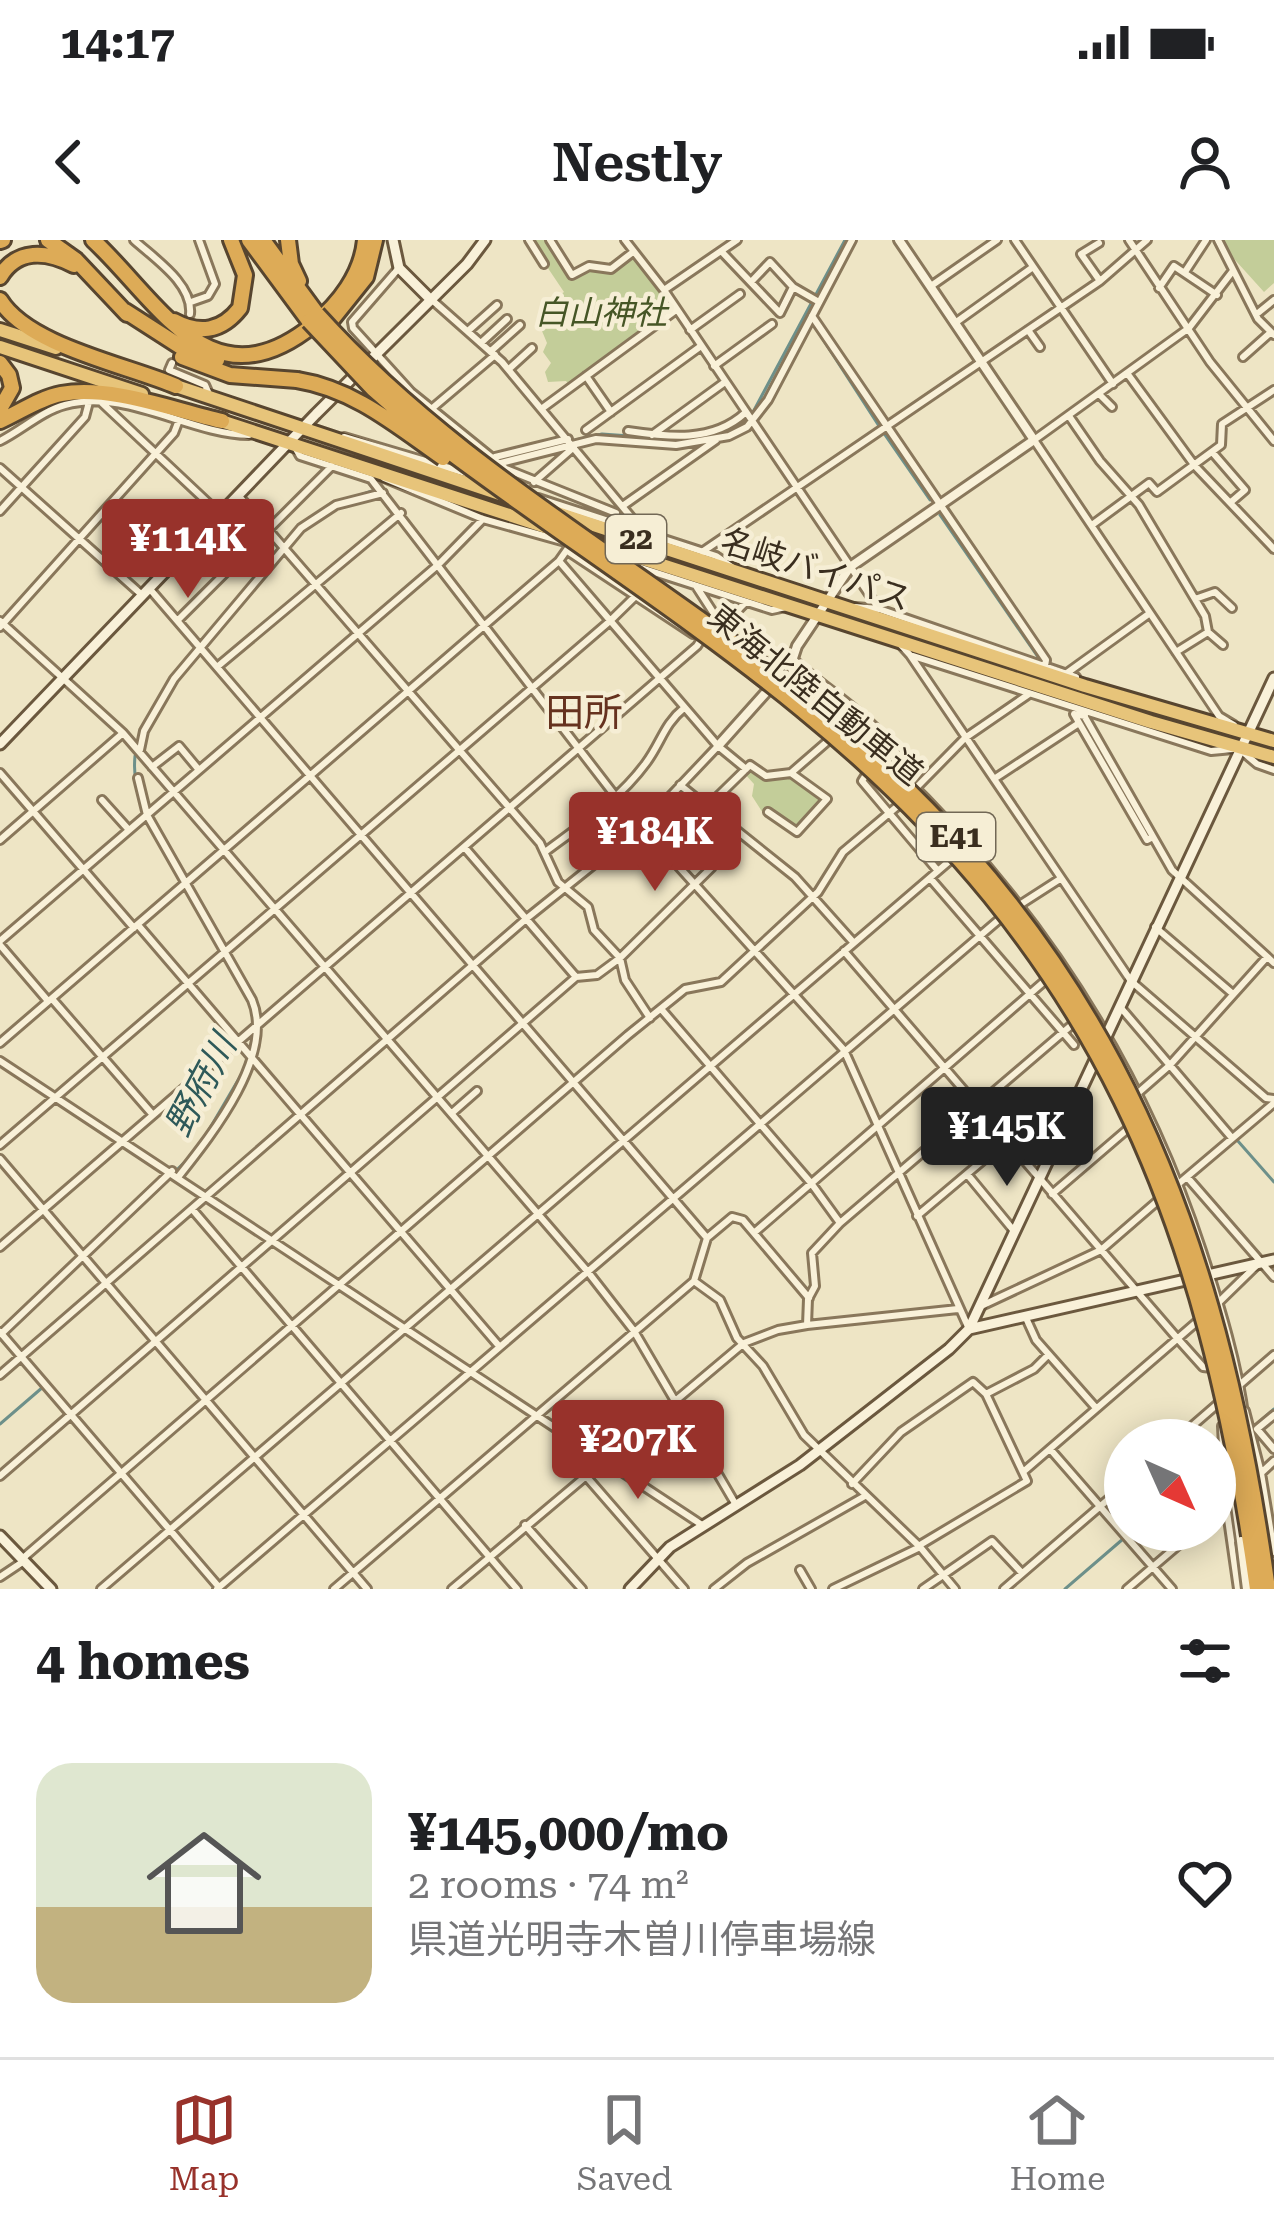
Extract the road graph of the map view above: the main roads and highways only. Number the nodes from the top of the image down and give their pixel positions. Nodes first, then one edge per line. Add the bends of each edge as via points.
1 (48, 240) edge
2 (91, 240) edge
3 (232, 240) edge
4 (249, 240) edge
5 (263, 240) edge
6 (288, 240) edge
7 (365, 240) edge
8 (375, 240) edge
9 (393, 240) edge
10 (485, 240) edge
11 (0, 277) edge
12 (93, 278) junction
13 (143, 294) junction
14 (429, 298) junction
15 (0, 300) edge
16 (125, 311) junction
17 (316, 316) junction
18 (0, 330) edge
19 (0, 347) edge
20 (0, 363) edge
21 (176, 386) junction
22 (0, 410) edge
23 (0, 421) edge
24 (222, 421) junction
25 (303, 428) junction
26 (290, 441) junction
27 (598, 559) junction
28 (1274, 678) edge
29 (1246, 734) junction
30 (1271, 740) edge
31 (0, 744) edge
32 (1239, 749) junction
33 (1274, 757) edge
34 (1274, 1260) edge
35 (969, 1329) junction
36 (0, 1536) edge
37 (51, 1589) edge
38 (630, 1589) edge
39 (1257, 1589) edge
40 (1268, 1589) edge

1 - 12 highway
2 - 13 highway
3 - 13 highway via 246,288 226,323 187,328
4 - 17 highway, 東海北陸自動車道 / E41
5 - 17 highway, 東海北陸自動車道 / E41
6 - 17 highway
7 - 13 highway via 359,267 332,308 265,350 196,344
8 - 16 highway via 366,277 347,304 312,338 268,358 209,358
9 - 14 main road via 399,268
10 - 14 main road
11 - 12 highway via 18,257 34,254
12 - 16 highway
14 - 25 main road
15 - 21 highway via 16,320 50,338
16 - 27 highway, bridge via 201,366 297,380 358,400
17 - 27 highway, 東海北陸自動車道 / E41, bridge via 352,367 419,429
17 - 40 highway, 東海北陸自動車道 / E41, bridge via 486,467 819,709 953,834 1027,922 1114,1059 1183,1214 1233,1385
18 - 21 highway, 名岐バイパス / 22
19 - 24 highway, 名岐バイパス / 22
20 - 22 highway via 12,388
21 - 25 highway, 名岐バイパス / 22
23 - 24 highway via 56,394 81,393
24 - 26 highway, 名岐バイパス / 22
25 - 26 main road
25 - 29 highway, 名岐バイパス / 22
26 - 31 main road
26 - 32 highway, 名岐バイパス / 22
27 - 39 highway, 東海北陸自動車道 / E41, bridge via 873,770 984,885 1049,973 1130,1114 1185,1252 1222,1384
28 - 29 main road
29 - 30 highway, 名岐バイパス / 22
29 - 32 main road
32 - 33 highway, 名岐バイパス / 22
32 - 35 main road
34 - 35 main road
35 - 38 main road via 818,1450 659,1557
36 - 37 main road

